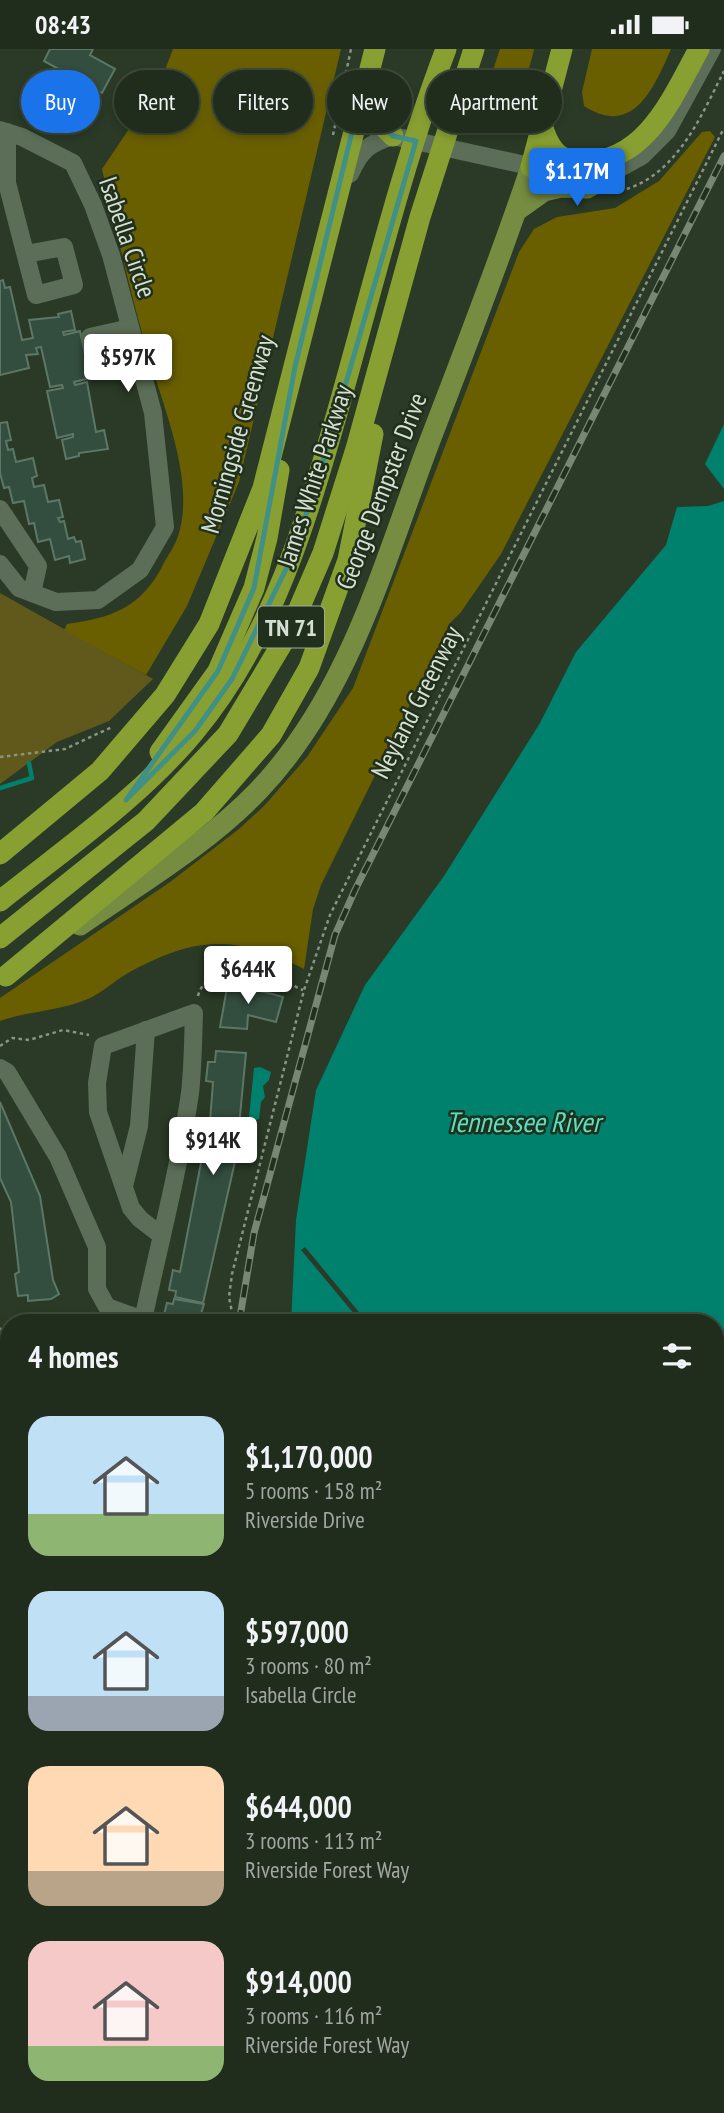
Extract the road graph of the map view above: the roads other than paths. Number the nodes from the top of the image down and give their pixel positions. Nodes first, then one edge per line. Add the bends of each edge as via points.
1 (374, 49) edge
2 (446, 49) edge
3 (474, 49) edge
4 (562, 49) edge
5 (699, 49) edge
6 (712, 49) edge
7 (367, 70) edge
8 (556, 70) edge
9 (4, 131) edge
10 (353, 133) edge
11 (390, 133) edge
12 (540, 133) edge
13 (545, 133) edge
14 (393, 136) junction
15 (531, 167) junction
16 (615, 171) junction
17 (3, 182) edge
18 (338, 200) junction
19 (516, 211) junction
20 (26, 254) dead end
21 (405, 267) junction
22 (130, 328) junction
23 (90, 337) dead end
24 (295, 367) junction
25 (0, 509) edge
26 (0, 564) edge
27 (32, 593) junction
28 (126, 800) junction
29 (0, 855) edge
30 (0, 901) edge
31 (0, 938) edge
32 (3, 978) edge
33 (146, 1030) junction
34 (0, 1068) edge
35 (124, 1187) junction
36 (162, 1236) junction
37 (124, 1314) edge
38 (145, 1314) edge

1 - 7 highway
2 - 28 highway, James White Parkway / TN 71 via 291,559 259,633 195,731
3 - 21 highway, James White Parkway / TN 71
4 - 8 highway
5 - 13 highway via 655,124 619,154 594,161 565,159 549,146
6 - 16 street via 667,131 642,156
9 - 17 street
9 - 22 street, Isabella Circle via 73,163 107,242
10 - 18 highway
11 - 14 highway
12 - 15 highway
14 - 15 street
14 - 18 street via 371,143 358,155
15 - 16 street via 576,175
15 - 19 main road, George Dempster Drive
16 - 19 main road via 587,188 544,191
17 - 20 street
18 - 24 highway
19 - 32 main road, George Dempster Drive via 370,601 337,681 301,739 259,790 220,826
21 - 31 highway, James White Parkway / TN 71 via 323,553 289,632 242,711 228,734 146,821
21 - 32 highway via 348,559 309,668 271,735 204,812
22 - 23 street
22 - 27 street, Isabella Circle via 153,413 165,527 140,570 98,600 56,602
24 - 28 highway via 274,504 254,588 218,671
24 - 29 highway via 263,488 209,624 165,695 100,771
25 - 27 street via 38,566
26 - 27 street, Isabella Circle via 19,588
28 - 30 highway, James White Parkway / TN 71
33 - 35 street via 139,1126
33 - 35 street via 103,1047 97,1083 98,1112
33 - 36 street via 194,1013 190,1090
34 - 37 street via 7,1072 58,1157 97,1247 97,1289 107,1307
35 - 36 street via 131,1208
36 - 38 street

